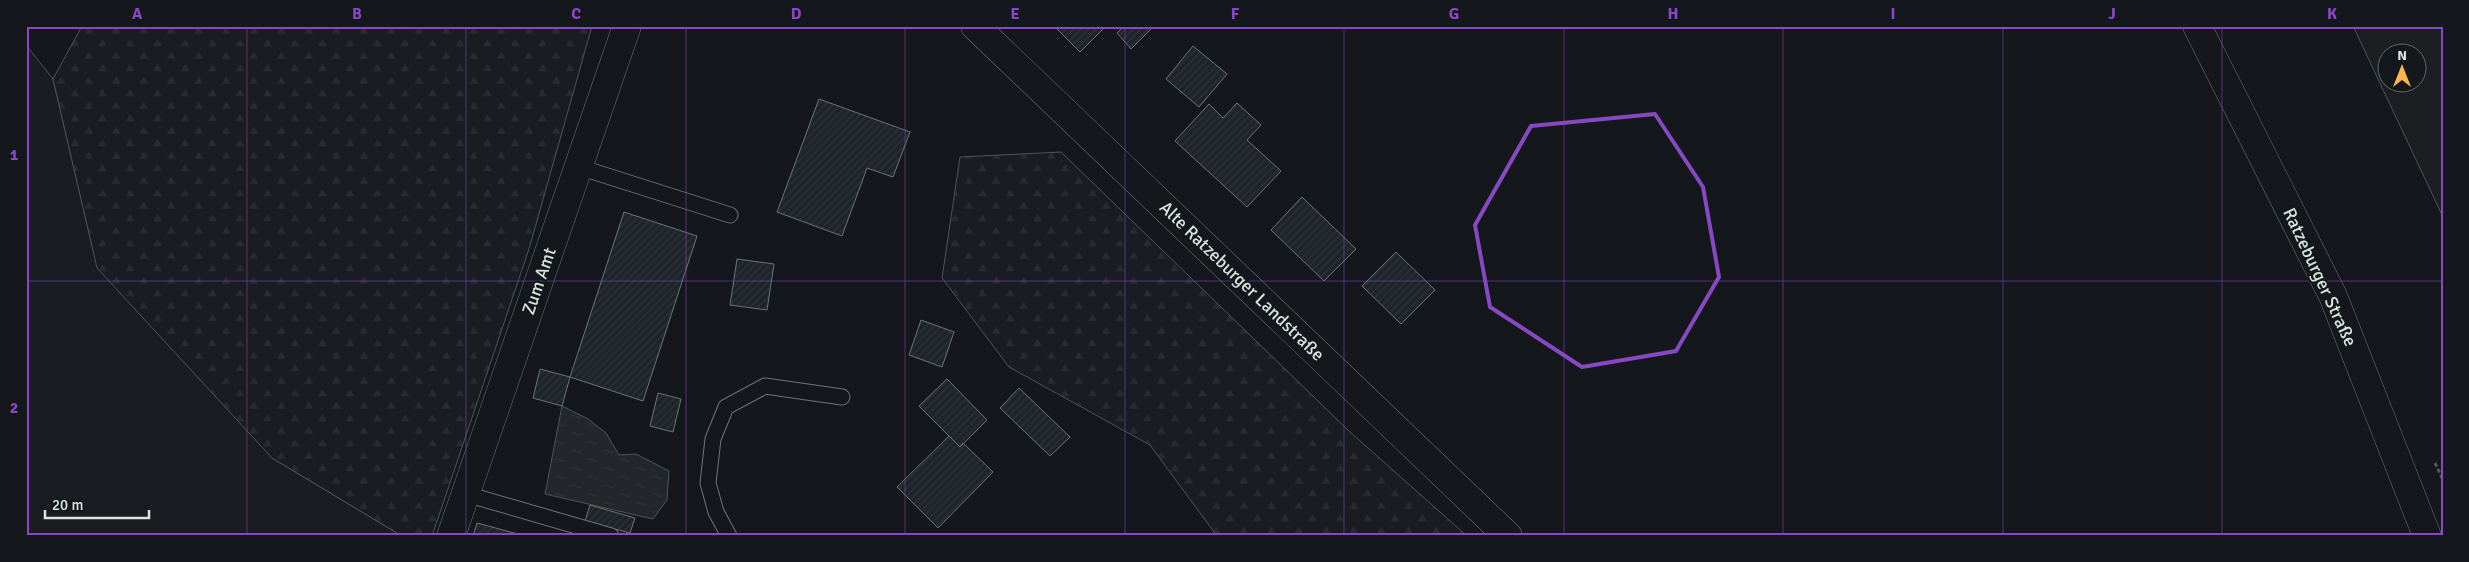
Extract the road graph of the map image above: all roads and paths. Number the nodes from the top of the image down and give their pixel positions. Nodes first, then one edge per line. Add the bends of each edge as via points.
1 (627, 26) edge
2 (975, 26) edge
3 (2197, 26) edge
4 (579, 167) junction
5 (730, 215) dead end
6 (842, 397) dead end
7 (466, 494) junction
8 (451, 536) edge
9 (611, 536) edge
10 (729, 536) edge
11 (1508, 536) edge
12 (2427, 536) edge

1 - 4 street, Zum Amt
2 - 11 street, Alte Ratzeburger Landstraße
3 - 12 street, Ratzeburger Straße via 2333,296
4 - 5 lane
4 - 7 street, Zum Amt
6 - 10 lane via 765,386 726,407 713,438 708,483 716,512
7 - 8 street, Zum Amt
7 - 9 lane

